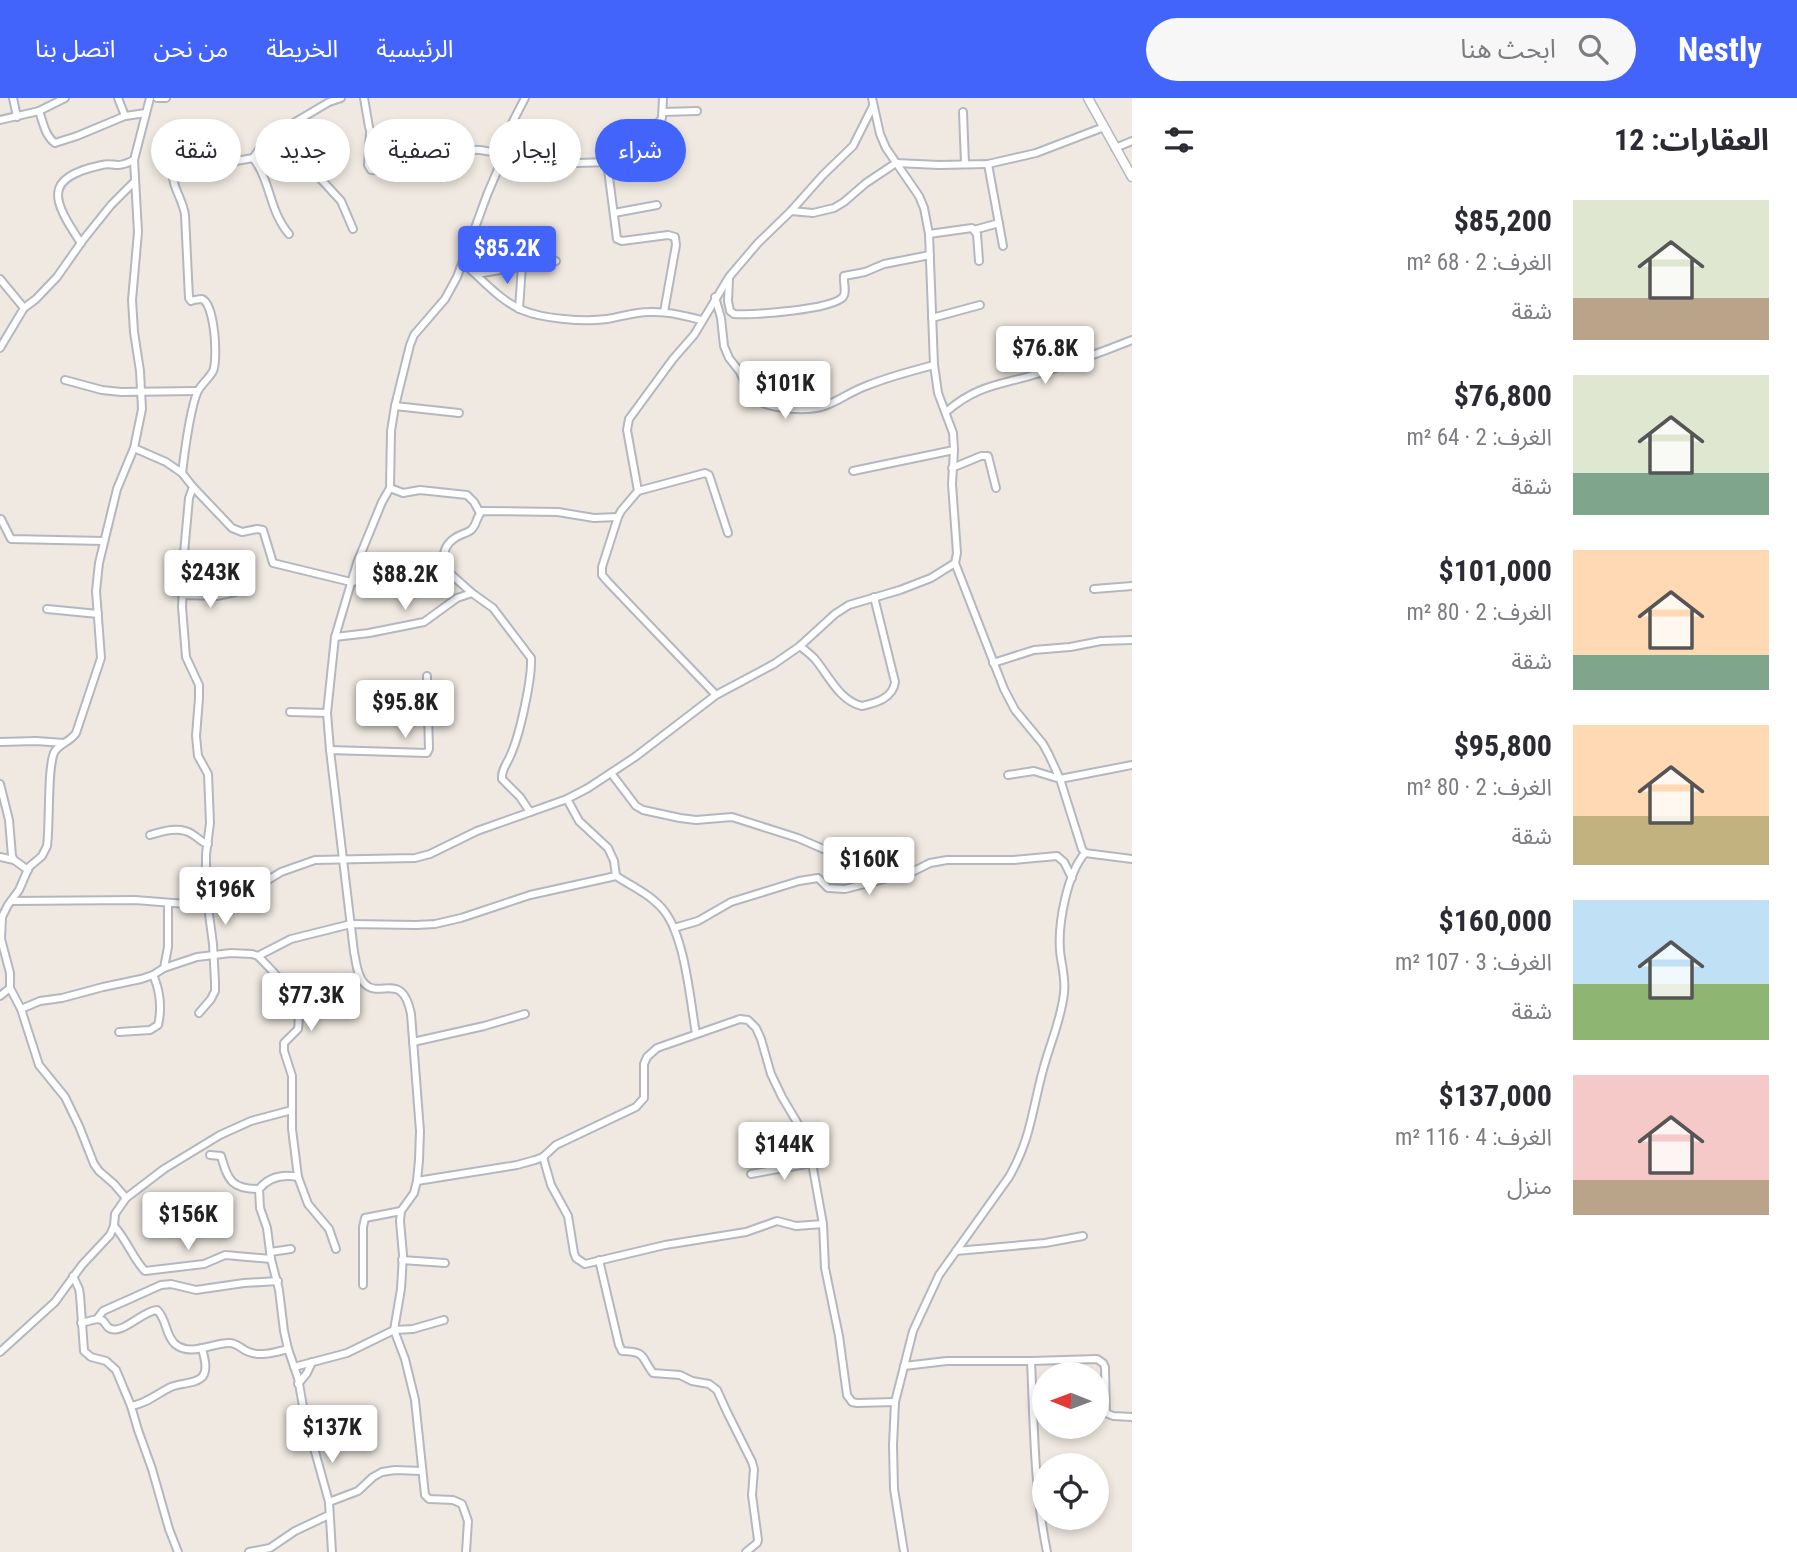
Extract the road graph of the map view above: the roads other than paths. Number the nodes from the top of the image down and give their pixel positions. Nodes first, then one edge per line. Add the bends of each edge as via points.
1 (13, 98) edge
2 (65, 98) edge
3 (118, 98) edge
4 (150, 98) edge
5 (156, 98) edge
6 (166, 98) edge
7 (341, 98) edge
8 (364, 98) edge
9 (525, 98) edge
10 (663, 98) edge
11 (1091, 99) edge
12 (873, 102) edge
13 (39, 111) junction
14 (697, 111) dead end
15 (663, 112) junction
16 (963, 112) dead end
17 (146, 113) junction
18 (125, 116) junction
19 (17, 117) junction
20 (303, 118) junction
21 (368, 119) edge
22 (515, 119) edge
23 (661, 119) edge
24 (0, 120) edge
25 (1104, 127) junction
26 (1132, 141) edge
27 (1115, 148) junction
28 (253, 158) junction
29 (134, 160) junction
30 (896, 163) junction
31 (965, 164) junction
32 (988, 164) junction
33 (1132, 177) edge
34 (135, 181) junction
35 (492, 182) edge
36 (610, 182) edge
37 (657, 205) dead end
38 (791, 211) junction
39 (614, 212) junction
40 (999, 223) junction
41 (353, 229) dead end
42 (974, 230) junction
43 (289, 234) dead end
44 (929, 234) junction
45 (81, 243) junction
46 (1003, 246) dead end
47 (930, 255) junction
48 (556, 261) dead end
49 (979, 261) dead end
50 (463, 263) junction
51 (522, 265) junction
52 (476, 274) junction
53 (0, 278) edge
54 (729, 278) junction
55 (715, 298) junction
56 (980, 305) dead end
57 (24, 308) junction
58 (519, 309) junction
59 (664, 312) junction
60 (932, 318) junction
61 (702, 320) junction
62 (1132, 340) edge
63 (0, 348) edge
64 (934, 365) junction
65 (65, 380) dead end
66 (197, 391) junction
67 (142, 392) junction
68 (395, 406) junction
69 (947, 412) junction
70 (459, 413) dead end
71 (134, 448) junction
72 (954, 450) junction
73 (952, 468) junction
74 (853, 471) dead end
75 (182, 473) junction
76 (193, 486) junction
77 (390, 488) junction
78 (996, 488) dead end
79 (638, 491) junction
80 (480, 513) junction
81 (618, 517) junction
82 (1, 519) edge
83 (728, 533) dead end
84 (104, 541) junction
85 (955, 563) junction
86 (448, 572) junction
87 (351, 582) junction
88 (1132, 586) edge
89 (1094, 589) dead end
90 (235, 592) dead end
91 (472, 593) junction
92 (183, 595) junction
93 (874, 597) junction
94 (47, 609) dead end
95 (98, 614) junction
96 (335, 637) junction
97 (1132, 640) edge
98 (800, 646) junction
99 (993, 663) junction
100 (427, 676) dead end
101 (716, 695) junction
102 (290, 712) dead end
103 (327, 713) junction
104 (0, 742) edge
105 (64, 743) junction
106 (330, 750) junction
107 (1132, 765) edge
108 (611, 773) junction
109 (1008, 775) dead end
110 (1060, 779) junction
111 (0, 783) edge
112 (567, 799) junction
113 (530, 812) junction
114 (150, 835) dead end
115 (208, 844) junction
116 (1085, 853) junction
117 (0, 857) edge
118 (343, 859) junction
119 (1132, 859) edge
120 (14, 860) junction
121 (28, 870) junction
122 (616, 876) junction
123 (1072, 878) junction
124 (876, 881) junction
125 (208, 900) junction
126 (11, 901) junction
127 (168, 904) junction
128 (2, 910) edge
129 (351, 924) junction
130 (674, 928) junction
131 (214, 955) junction
132 (258, 956) junction
133 (164, 968) junction
134 (153, 975) junction
135 (10, 988) junction
136 (0, 996) edge
137 (21, 1009) junction
138 (199, 1013) dead end
139 (525, 1014) dead end
140 (119, 1032) dead end
141 (695, 1034) junction
142 (413, 1042) junction
143 (292, 1110) junction
144 (210, 1155) dead end
145 (543, 1157) junction
146 (812, 1163) junction
147 (751, 1174) dead end
148 (298, 1177) junction
149 (417, 1181) junction
150 (259, 1189) junction
151 (126, 1198) junction
152 (401, 1211) junction
153 (823, 1224) junction
154 (114, 1226) junction
155 (1083, 1236) dead end
156 (291, 1248) dead end
157 (336, 1249) dead end
158 (956, 1251) junction
159 (271, 1256) junction
160 (402, 1260) junction
161 (598, 1260) junction
162 (445, 1263) dead end
163 (73, 1276) junction
164 (278, 1281) junction
165 (363, 1285) dead end
166 (97, 1319) junction
167 (444, 1320) dead end
168 (81, 1323) junction
169 (394, 1330) junction
170 (202, 1348) junction
171 (288, 1349) junction
172 (0, 1352) edge
173 (1031, 1361) junction
174 (312, 1362) junction
175 (904, 1366) junction
176 (294, 1367) junction
177 (298, 1384) junction
178 (895, 1402) junction
179 (131, 1406) junction
180 (1132, 1417) edge
181 (422, 1471) junction
182 (329, 1503) junction
183 (329, 1515) junction
184 (178, 1552) edge
185 (249, 1552) edge
186 (332, 1552) edge
187 (466, 1552) edge
188 (746, 1552) edge
189 (904, 1552) edge
190 (1047, 1552) edge

1 - 19 street
2 - 13 street
3 - 18 street
4 - 17 street
5 - 6 street
7 - 20 street
8 - 21 street
9 - 22 street
10 - 15 street
11 - 25 main road
12 - 30 street via 880,134
12 - 38 street via 853,146
13 - 18 street via 55,143
13 - 19 street
14 - 15 street
15 - 23 street
16 - 31 street
17 - 18 street
17 - 29 street
19 - 24 street
20 - 28 street via 270,137
20 - 41 street via 306,161 341,201
25 - 27 main road
25 - 32 street via 1036,153
26 - 27 street
27 - 33 main road
28 - 43 street via 279,223
28 - 66 street via 178,166 172,173 184,204 189,298 204,300 213,318 213,372
29 - 34 street
29 - 45 street via 80,170 59,186 60,208
30 - 31 street
30 - 38 street via 834,208 813,214
30 - 44 street via 919,196
31 - 32 street
32 - 40 street
34 - 45 street
34 - 67 street via 138,232 132,300
35 - 50 street
36 - 39 street
37 - 39 street
38 - 54 street
39 - 59 street via 617,239 675,237
40 - 42 street
40 - 46 street
42 - 44 street
42 - 49 street
44 - 47 street
45 - 57 street via 51,284
47 - 54 street via 844,276 844,297 806,309 734,314 728,301
47 - 60 street
48 - 51 street
50 - 52 street
50 - 68 street via 445,299 414,335
51 - 52 street
51 - 58 street
52 - 58 street
53 - 57 street
54 - 55 street
55 - 61 street
55 - 64 street via 729,358 752,398 766,405 816,408 879,381
56 - 60 street
57 - 63 street
58 - 59 street via 587,321
59 - 61 street
60 - 64 street
61 - 79 street via 629,419
62 - 69 street via 983,388
64 - 69 street via 938,393
65 - 67 street via 102,390
66 - 67 street
66 - 75 street
67 - 71 street
68 - 70 street
68 - 77 street
69 - 72 street
71 - 75 street
71 - 84 street via 117,489
72 - 73 street
72 - 74 street
73 - 78 street via 989,456
73 - 85 street
75 - 76 street
76 - 87 street via 232,528 263,530 273,563
76 - 92 street
77 - 80 street via 406,494 420,490 467,495
77 - 87 street
79 - 81 street
79 - 83 street via 705,472
80 - 81 street
80 - 86 street via 474,527 453,540 443,553
81 - 101 street via 603,577
82 - 84 street via 11,539
84 - 95 street via 97,581
85 - 93 street via 931,578
85 - 99 street
86 - 87 street via 427,579
86 - 91 street
87 - 96 street
88 - 89 street
90 - 92 street
91 - 96 street via 424,622
91 - 113 street via 493,608 531,658 521,722 501,774
92 - 115 street via 186,657 199,685 198,756 208,774
93 - 98 street via 835,614
93 - 98 street via 895,682 894,690 883,699 862,706 849,701
94 - 95 street
95 - 105 street via 100,665 76,733
96 - 103 street
97 - 99 street via 1034,650
98 - 101 street
99 - 110 street via 1015,710 1043,744
100 - 106 street via 427,753
101 - 108 street
102 - 103 street
103 - 106 street
104 - 105 street
105 - 121 street via 51,761 47,846
106 - 118 street
107 - 110 street
108 - 112 street
108 - 124 street via 643,810 696,820 728,817 798,838 852,861
109 - 110 street via 1034,771
110 - 116 street
111 - 120 street
112 - 113 street
112 - 122 street via 579,821 608,848
113 - 118 street via 415,858
114 - 115 street via 187,832
115 - 125 street
116 - 119 street
116 - 123 street
117 - 120 street
118 - 125 street via 315,860 240,894
118 - 129 street
120 - 121 street
121 - 126 street
122 - 129 street via 530,895 435,924
122 - 130 street via 648,895
123 - 124 street via 1057,856 947,860
123 - 158 street via 1060,931 1064,998 1031,1126 1009,1177
124 - 130 street via 834,889 826,888 818,878 799,881 731,902 698,921
125 - 127 street
125 - 131 street
126 - 127 street via 100,899
126 - 128 street
127 - 133 street
128 - 135 street via 1,939
129 - 132 street via 291,939
129 - 142 street via 361,980 370,988 398,989 404,995
130 - 141 street
131 - 132 street
131 - 133 street
131 - 138 street via 215,991
132 - 143 street via 288,989 298,1014 298,1029 284,1044 292,1076
133 - 134 street
134 - 137 street
134 - 140 street via 158,1025 150,1030
135 - 136 street
135 - 137 street
137 - 151 street via 39,1065 65,1097 94,1164
139 - 142 street
141 - 145 street via 657,1048 647,1057 644,1098 636,1107 556,1145
141 - 146 street via 740,1019 757,1028 777,1088 801,1129
142 - 149 street via 420,1131
143 - 148 street
143 - 151 street via 220,1135
144 - 150 street via 221,1156 237,1187
145 - 149 street
145 - 161 street via 551,1185 568,1216 576,1258 585,1264
146 - 147 street
146 - 153 street
148 - 150 street via 271,1179
148 - 157 street via 308,1204 329,1229
149 - 152 street
150 - 159 street
151 - 154 street via 115,1214
152 - 160 street
152 - 165 street via 365,1218
153 - 161 street via 796,1226 777,1221 746,1232
153 - 178 street via 825,1268 847,1395 857,1403
154 - 159 street via 145,1271 204,1264 225,1255
154 - 163 street
155 - 158 street
156 - 159 street
158 - 175 street via 922,1310
159 - 164 street
160 - 162 street
160 - 169 street
161 - 188 street via 622,1351 640,1353 653,1373 680,1376 717,1390 754,1469 758,1540
163 - 168 street via 79,1289
163 - 172 street via 55,1302
164 - 166 street via 196,1290 161,1285 103,1311
164 - 171 street
166 - 168 street
166 - 170 street via 118,1330 157,1310 176,1345
167 - 169 street
168 - 179 street via 84,1351 112,1364
169 - 174 street via 347,1353
169 - 181 street via 415,1400
170 - 171 street via 233,1343 256,1354
170 - 179 street via 205,1369 200,1379
171 - 176 street
173 - 175 street via 959,1360
173 - 180 street via 1101,1361 1106,1413
173 - 190 street via 1036,1467
174 - 176 street
174 - 177 street
175 - 178 street
176 - 177 street
177 - 182 street
178 - 189 street via 894,1489
179 - 184 street
181 - 182 street via 382,1472 358,1491
181 - 187 street via 427,1498 460,1502 465,1508
182 - 183 street
183 - 185 street via 270,1548
183 - 186 street

